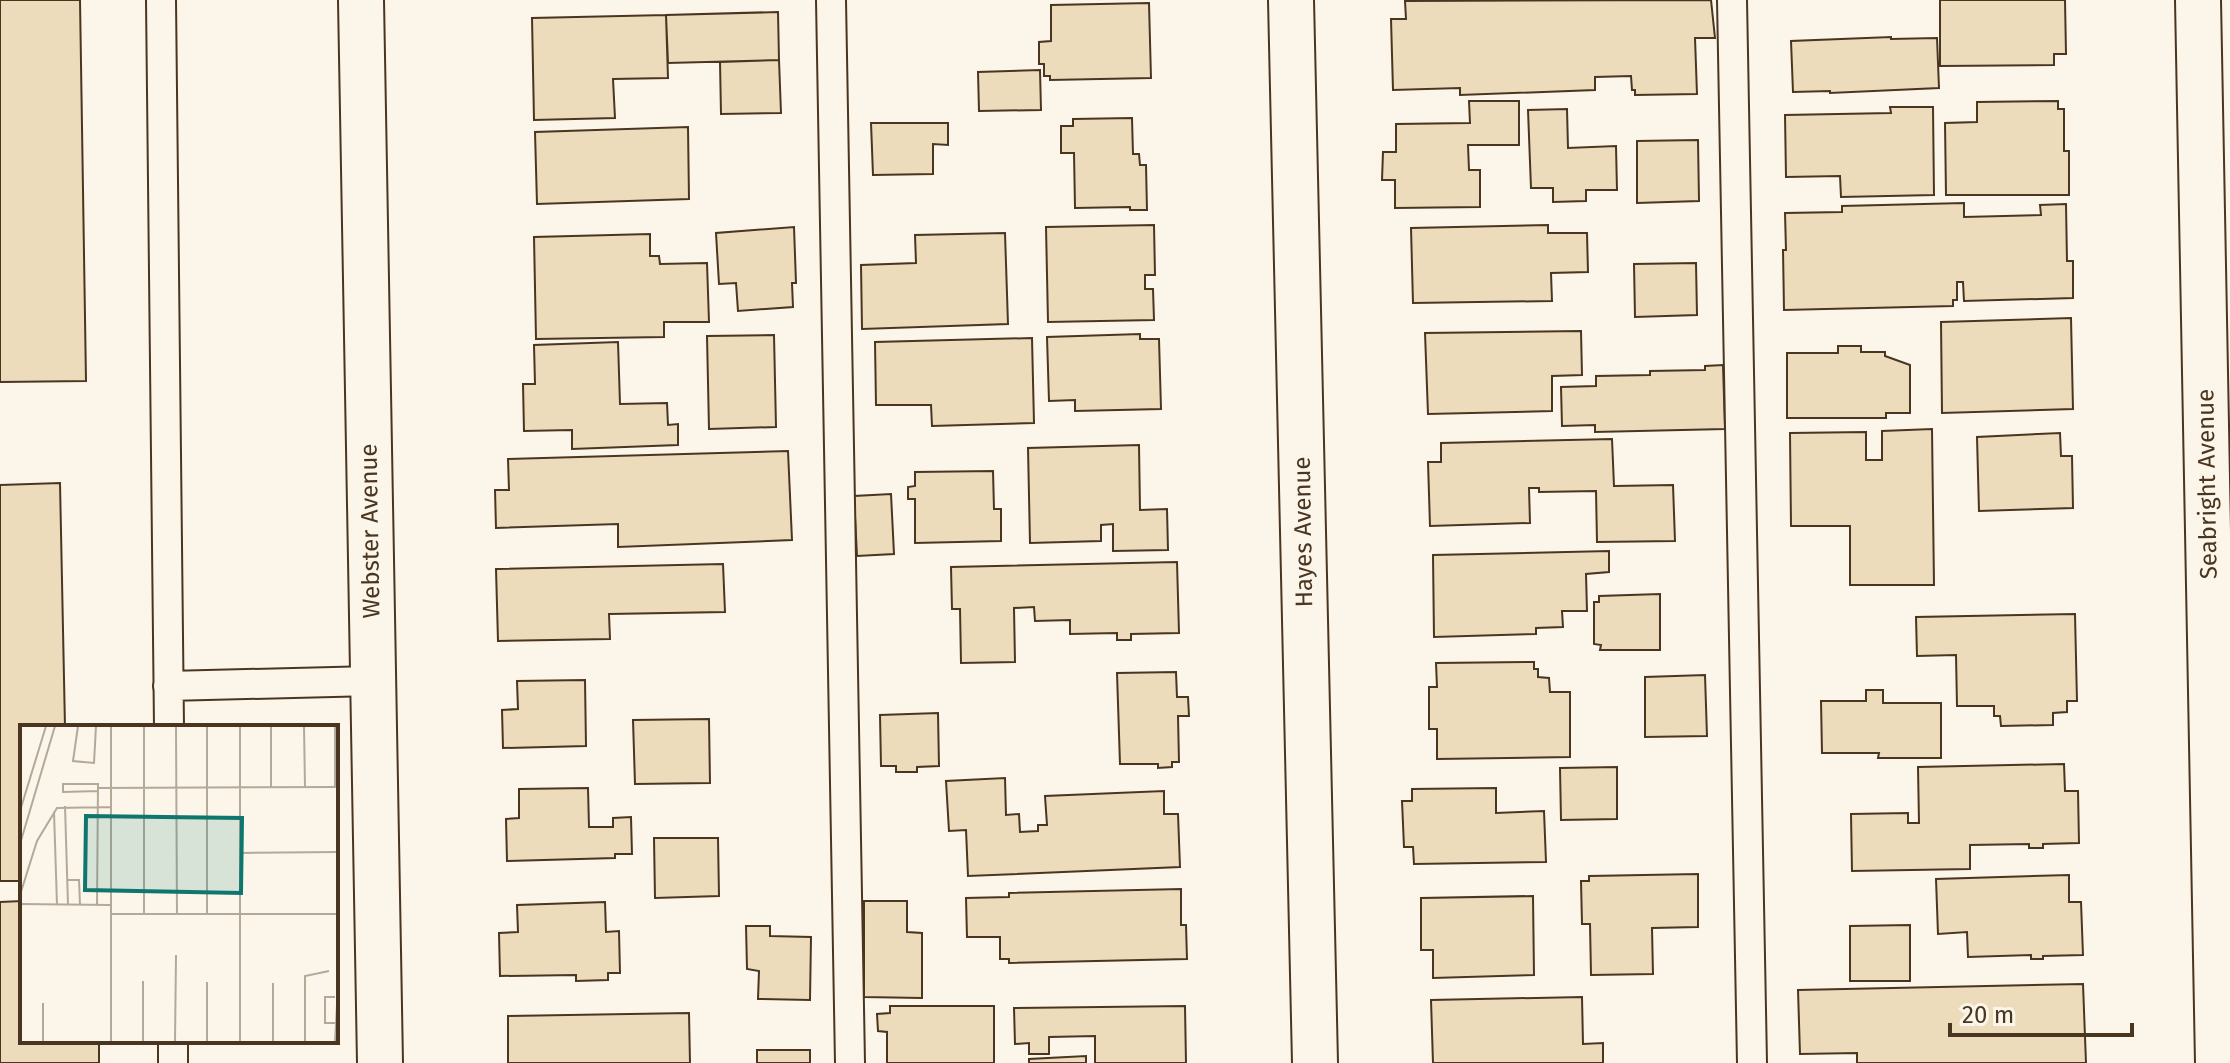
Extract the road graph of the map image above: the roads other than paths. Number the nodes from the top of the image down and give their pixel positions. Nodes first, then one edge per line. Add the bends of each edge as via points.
1 (161, 0) edge
2 (361, 0) edge
3 (831, 0) edge
4 (1291, 0) edge
5 (1732, 0) edge
6 (2198, 0) edge
7 (2218, 490) edge
8 (373, 681) junction
9 (168, 686) junction
10 (169, 725) edge
11 (380, 1063) edge
12 (850, 1063) edge
13 (1315, 1063) edge
14 (1752, 1063) edge
15 (2218, 1063) edge

1 - 9 lane
2 - 8 street, Webster Avenue
3 - 12 lane
4 - 13 street, Hayes Avenue
5 - 14 lane
6 - 7 street, Seabright Avenue
7 - 15 street, Seabright Avenue
8 - 9 lane
8 - 11 street, Webster Avenue
9 - 10 lane

